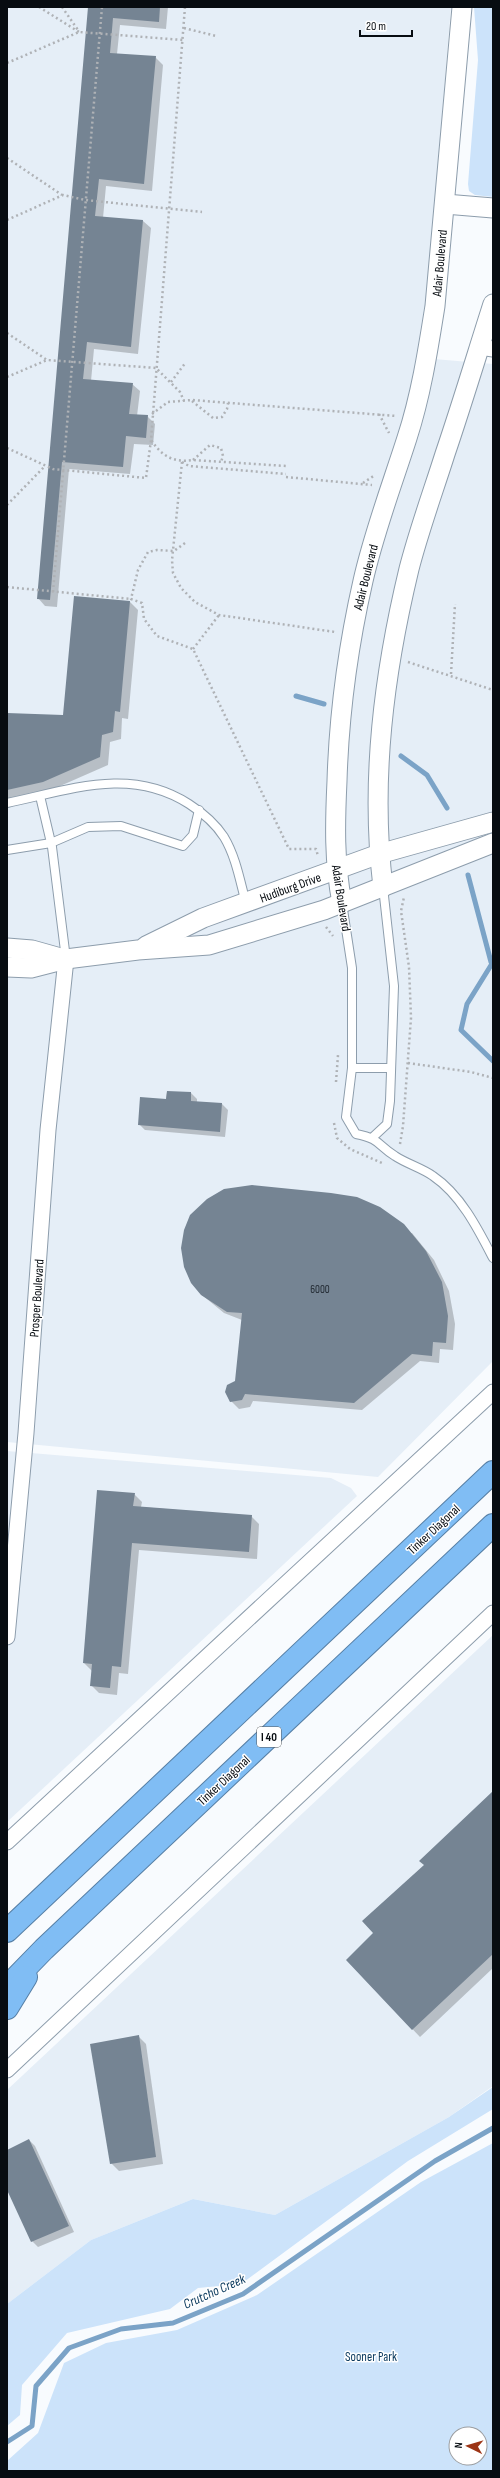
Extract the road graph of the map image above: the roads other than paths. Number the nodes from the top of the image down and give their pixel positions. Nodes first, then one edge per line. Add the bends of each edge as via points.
1 (462, 7) edge
2 (445, 204) junction
3 (493, 208) edge
4 (493, 304) edge
5 (486, 348) edge
6 (40, 796) junction
7 (7, 803) edge
8 (199, 810) junction
9 (493, 822) edge
10 (51, 843) junction
11 (493, 843) edge
12 (7, 850) edge
13 (379, 854) junction
14 (328, 873) junction
15 (383, 887) junction
16 (342, 903) junction
17 (246, 904) junction
18 (7, 948) edge
19 (138, 950) junction
20 (66, 959) junction
21 (7, 967) edge
22 (352, 1068) junction
23 (392, 1068) junction
24 (373, 1137) junction
25 (493, 1258) edge
26 (493, 1392) edge
27 (493, 1472) edge
28 (493, 1526) edge
29 (493, 1613) edge
30 (7, 1637) edge
31 (9, 1836) edge
32 (68, 1874) junction
33 (7, 1915) edge
34 (7, 1931) edge
35 (44, 1949) junction
36 (7, 1987) edge
37 (7, 2008) edge
38 (7, 2070) edge

1 - 2 street, Adair Boulevard
2 - 3 street
2 - 14 street, Adair Boulevard via 436,306 428,354 412,418 363,580 351,639
4 - 5 street
5 - 13 street via 422,523 409,568 391,657 379,766
6 - 7 lane
6 - 8 lane via 98,785 145,784 164,790
6 - 10 lane
8 - 10 lane via 193,835 183,846 121,826 88,827
8 - 17 lane via 213,822 230,848
9 - 13 street, Hudiburg Drive
10 - 12 lane
10 - 20 lane
11 - 15 street, Hudiburg Drive
13 - 14 street, Hudiburg Drive
13 - 15 street
14 - 16 street, Adair Boulevard
14 - 17 street, Hudiburg Drive
15 - 16 street, Hudiburg Drive
15 - 23 lane via 394,986
16 - 19 street, Hudiburg Drive via 209,945
16 - 22 lane, Adair Boulevard via 352,968
17 - 19 street, Hudiburg Drive via 203,918
18 - 20 street, Hudiburg Drive via 32,950
19 - 20 street, Hudiburg Drive
20 - 21 street, Hudiburg Drive via 31,968
20 - 30 street, Prosper Boulevard via 48,1130 26,1433
22 - 23 lane
22 - 24 lane, Adair Boulevard via 346,1117 356,1134
23 - 24 lane via 387,1124
24 - 25 lane, Adair Boulevard via 394,1155 434,1177 444,1186 476,1225
26 - 31 street
27 - 32 highway, Tinker Diagonal
28 - 35 highway, Tinker Diagonal / I 40
29 - 38 street
32 - 33 highway
32 - 34 highway, Tinker Diagonal
35 - 36 highway, Tinker Diagonal / I 40
35 - 37 highway

